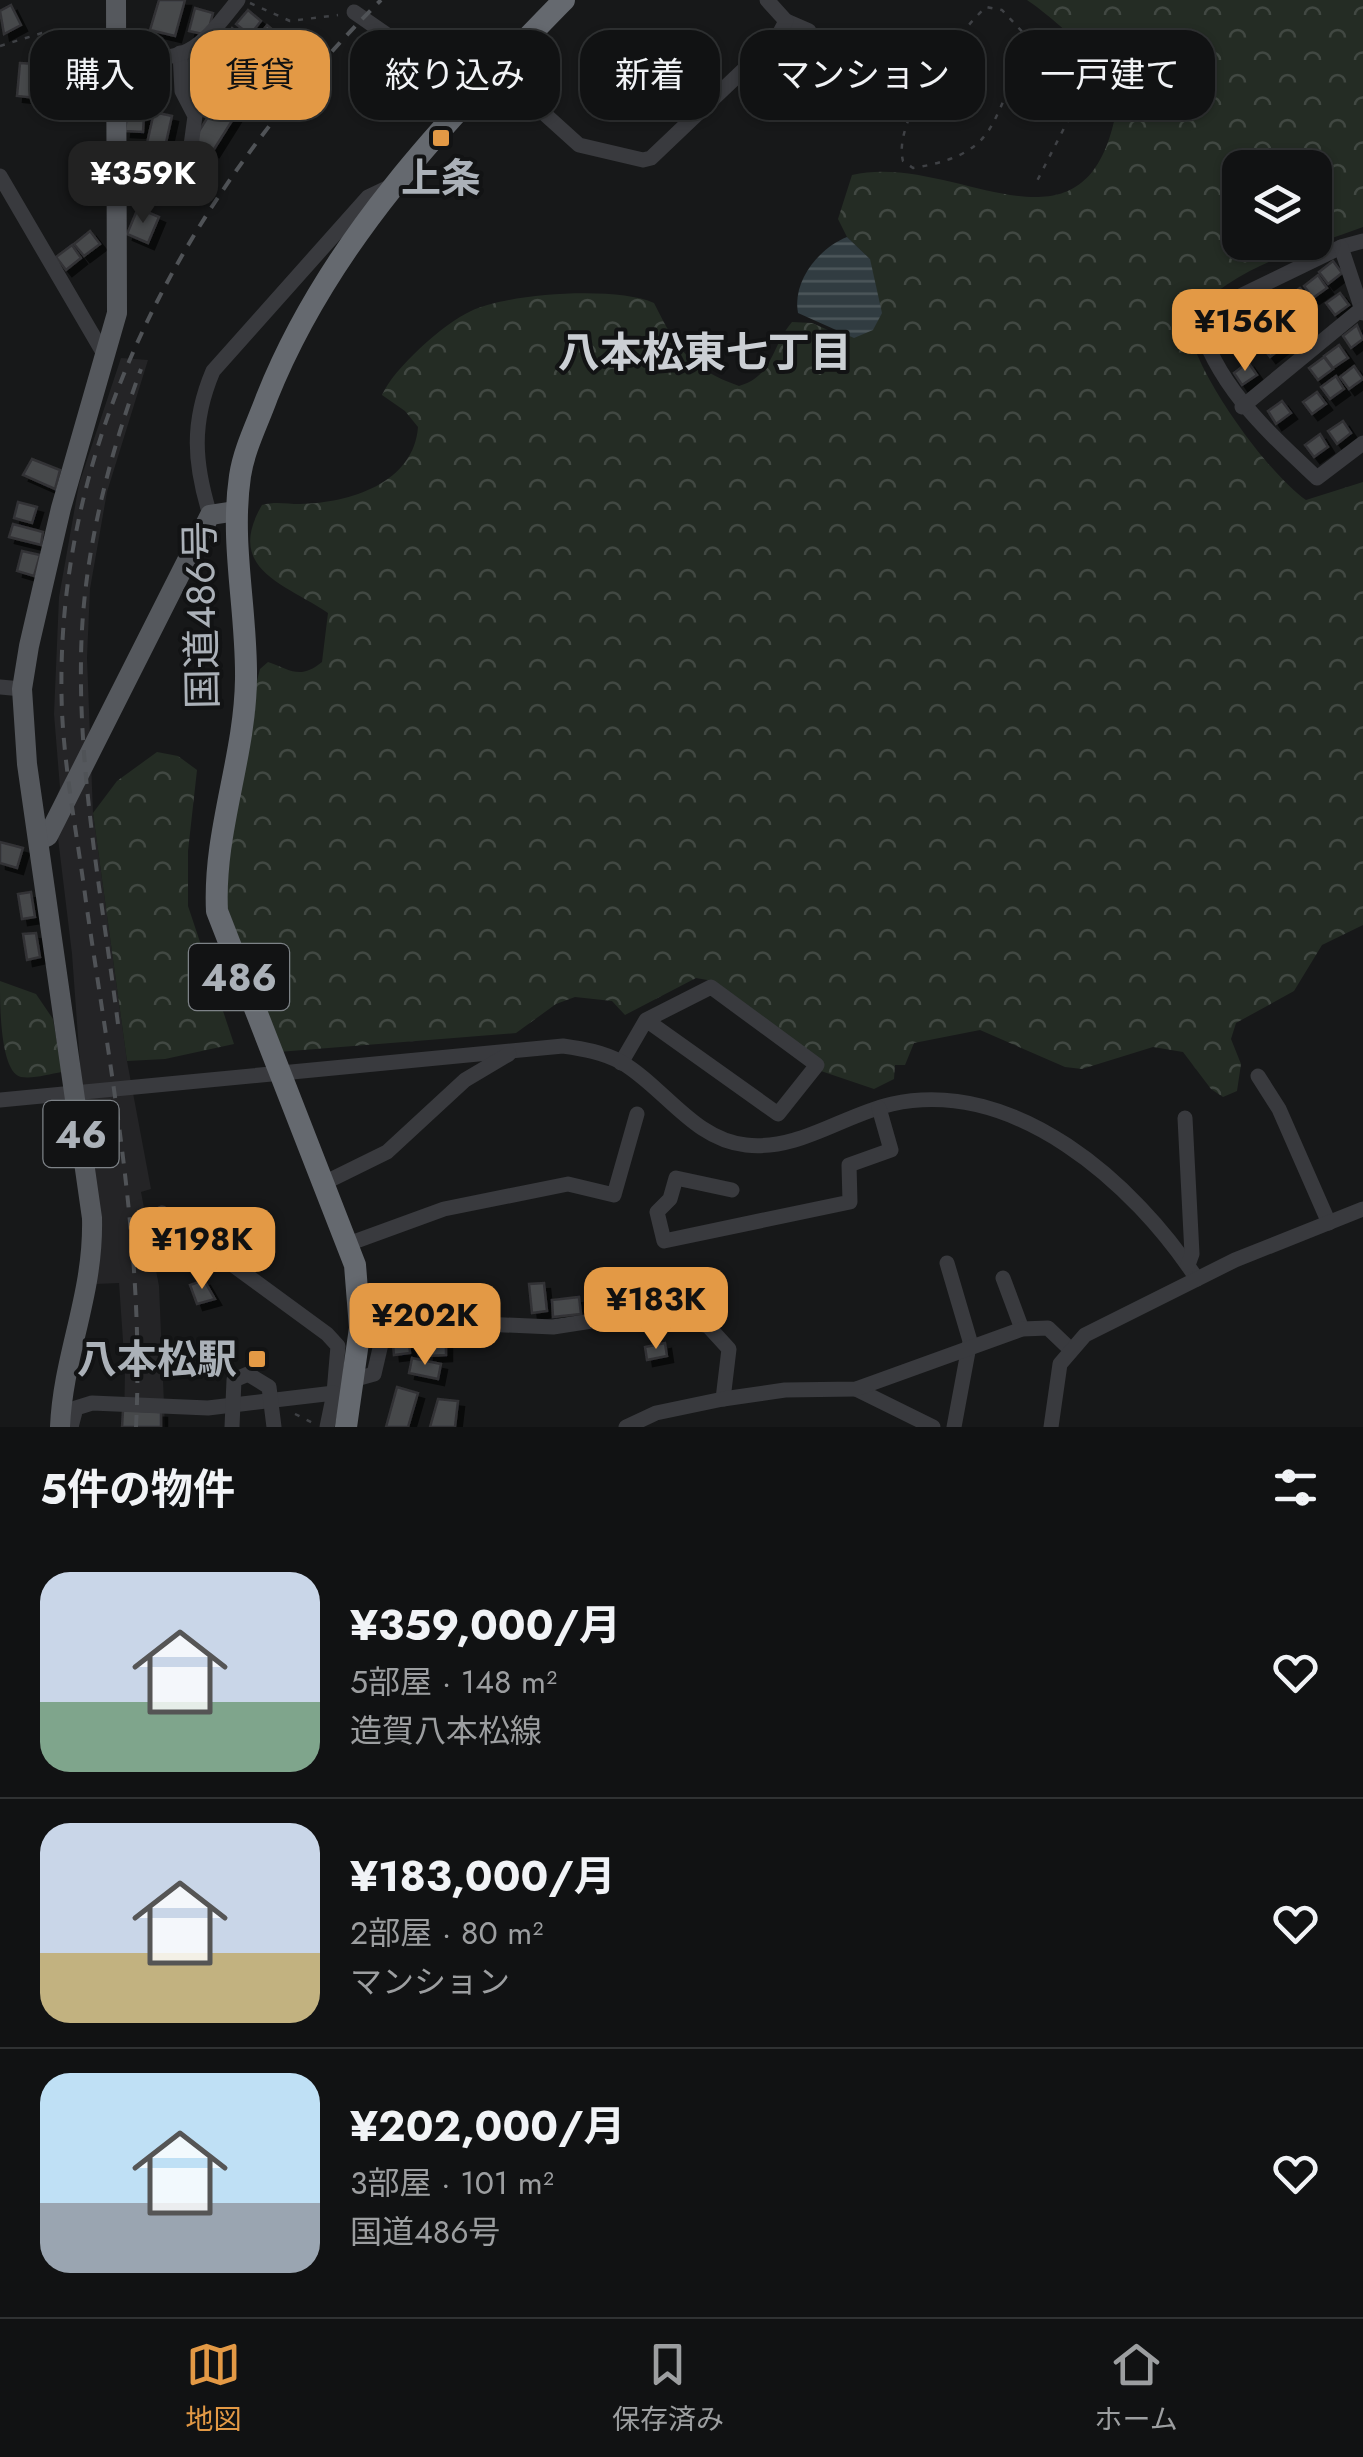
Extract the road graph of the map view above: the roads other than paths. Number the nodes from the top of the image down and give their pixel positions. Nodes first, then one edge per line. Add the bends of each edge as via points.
1 (116, 0) edge
2 (241, 0) edge
3 (564, 0) edge
4 (768, 0) edge
5 (354, 12) road end
6 (786, 21) junction
7 (116, 30) edge
8 (380, 30) edge
9 (535, 30) edge
10 (805, 30) edge
11 (180, 53) junction
12 (170, 56) edge
13 (116, 120) edge
14 (450, 120) edge
15 (553, 120) edge
16 (189, 160) dead end
17 (0, 176) edge
18 (390, 187) junction
19 (4, 192) edge
20 (1363, 241) edge
21 (1341, 248) junction
22 (1362, 312) edge
23 (104, 354) junction
24 (1242, 407) junction
25 (1363, 443) edge
26 (236, 511) junction
27 (210, 515) junction
28 (0, 688) edge
29 (22, 690) junction
30 (39, 840) junction
31 (646, 1020) junction
32 (517, 1050) junction
33 (622, 1062) junction
34 (1258, 1076) dead end
35 (0, 1100) edge
36 (879, 1108) junction
37 (636, 1114) dead end
38 (1186, 1118) dead end
39 (326, 1182) junction
40 (732, 1190) dead end
41 (1363, 1209) edge
42 (162, 1213) dead end
43 (1330, 1223) junction
44 (348, 1244) junction
45 (946, 1263) dead end
46 (1188, 1265) junction
47 (1003, 1278) dead end
48 (1197, 1279) junction
49 (1022, 1330) junction
50 (1070, 1348) junction
51 (970, 1349) junction
52 (356, 1379) junction
53 (856, 1388) junction
54 (332, 1393) junction
55 (723, 1398) junction
56 (282, 1422) edge
57 (60, 1427) edge
58 (71, 1427) edge
59 (232, 1427) edge
60 (323, 1427) edge
61 (346, 1427) edge
62 (626, 1427) edge
63 (933, 1427) edge
64 (954, 1427) edge
65 (1051, 1427) edge

1 - 7 main road
2 - 11 street via 200,48
3 - 9 highway, 国道486号 / 486
4 - 6 street
5 - 8 street
6 - 10 street
6 - 15 street via 777,38 652,158 586,149
11 - 12 street
11 - 16 street via 182,91 194,116
13 - 23 main road via 117,313
14 - 18 highway, 国道486号 / 486
17 - 19 street
18 - 26 highway, 国道486号 / 486 via 278,369 241,470
18 - 27 street via 368,197 213,371 201,398 195,464
19 - 23 street
20 - 21 street
21 - 22 street
21 - 24 street via 1197,317 1206,347
22 - 24 street
23 - 29 main road via 44,575
24 - 25 street via 1317,478
26 - 27 main road
26 - 39 highway, 国道486号 / 486 via 246,681 216,855 216,911
27 - 30 main road via 87,766 48,836
28 - 29 street
29 - 30 main road
30 - 57 main road, 46 via 93,1252
31 - 31 street via 710,988 816,1064 778,1114
31 - 33 street
32 - 33 street via 579,1048
32 - 35 street
32 - 39 street via 464,1080 387,1152
33 - 36 street via 699,1126 745,1146 785,1143
34 - 43 street
36 - 40 street via 891,1150 850,1165 850,1202 664,1240 657,1212 670,1199 676,1178
36 - 46 street via 947,1099 1044,1130 1140,1207
37 - 44 street via 614,1194 568,1184 444,1210
38 - 46 street
39 - 44 highway, 国道486号 / 486
41 - 43 street
42 - 54 street via 327,1334 338,1346
43 - 48 street
44 - 52 highway, 国道486号 / 486 via 360,1328
45 - 51 street
46 - 48 street
47 - 49 street
48 - 50 street
49 - 50 street via 1048,1328
49 - 51 street
50 - 65 street via 1052,1392
51 - 53 street
51 - 64 street
52 - 55 street via 374,1374 384,1331 414,1321 553,1327 670,1317 708,1326 729,1349
52 - 61 highway, 国道486号 / 486
53 - 55 street
53 - 63 street
54 - 58 street via 208,1408 92,1402 76,1408
54 - 60 street
55 - 62 street
56 - 59 street via 269,1387 248,1374 231,1388

